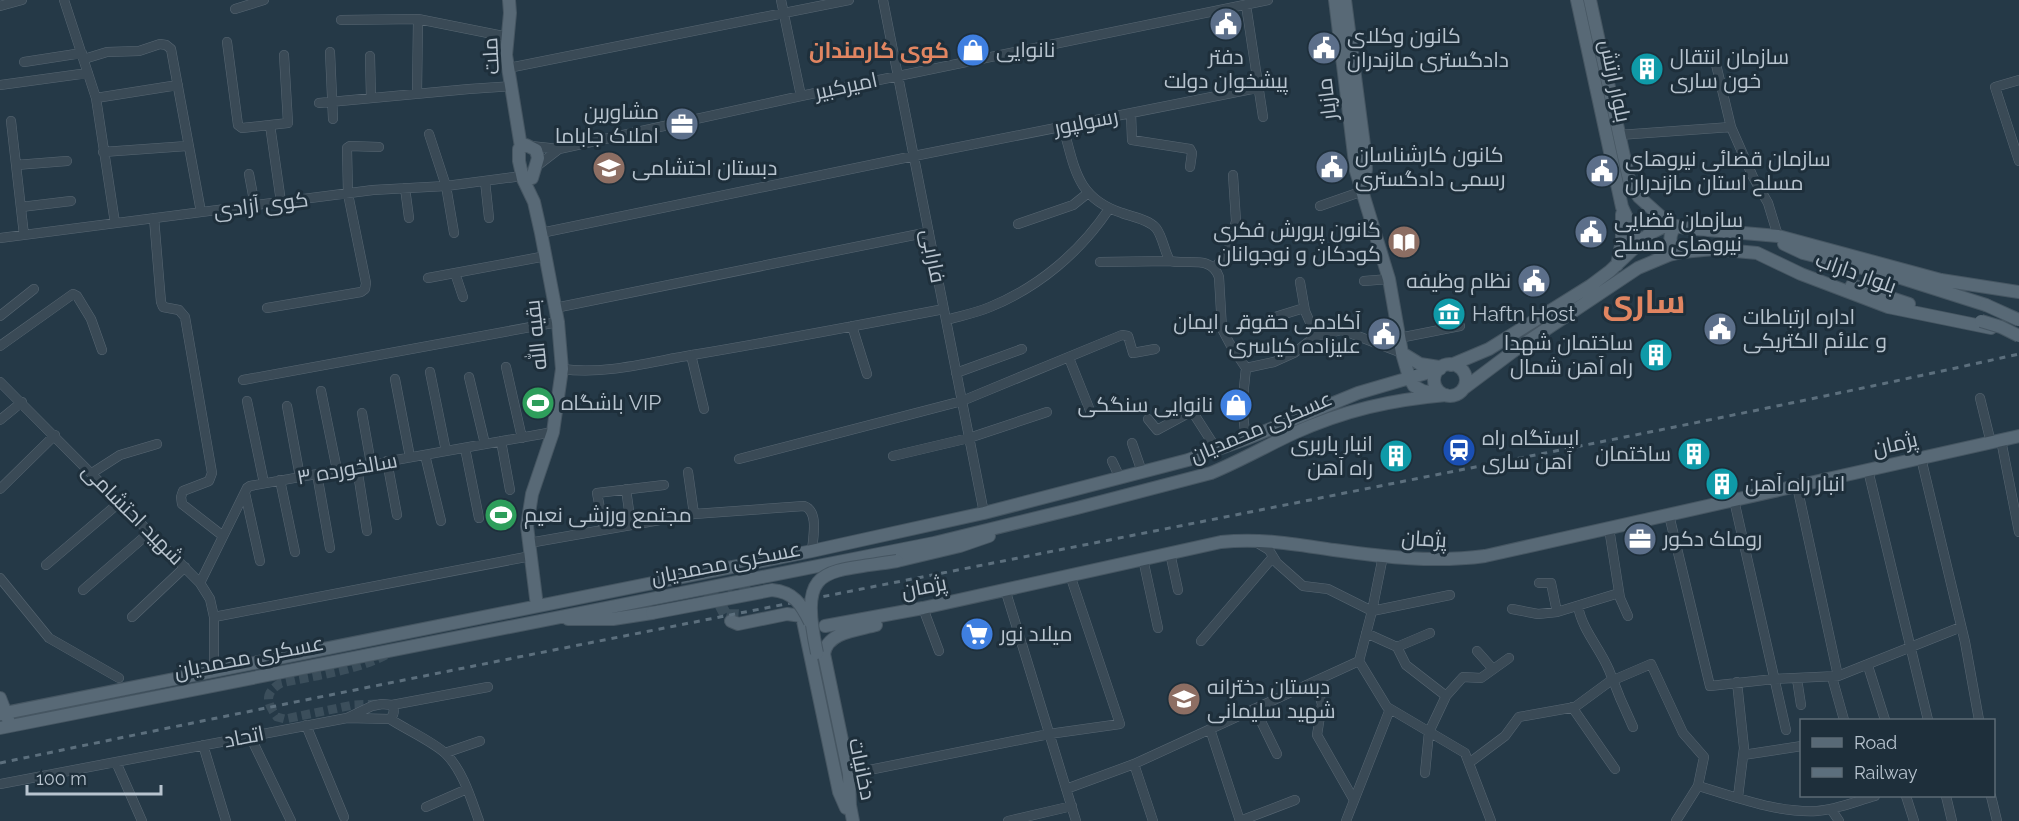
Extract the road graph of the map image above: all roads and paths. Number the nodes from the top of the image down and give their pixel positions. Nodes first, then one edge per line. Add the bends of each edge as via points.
1 (22, 0) edge
2 (64, 0) edge
3 (264, 0) edge
4 (509, 0) edge
5 (780, 0) edge
6 (849, 0) edge
7 (883, 0) edge
8 (1213, 0) edge
9 (1268, 0) edge
10 (1335, 0) edge
11 (1345, 0) edge
12 (1577, 0) edge
13 (1590, 0) edge
14 (1245, 5) junction
15 (0, 6) edge
16 (235, 9) dead end
17 (1214, 12) junction
18 (783, 14) junction
19 (418, 19) junction
20 (341, 20) dead end
21 (508, 37) junction
22 (227, 42) dead end
23 (330, 52) dead end
24 (284, 55) dead end
25 (83, 56) junction
26 (1714, 56) dead end
27 (370, 57) dead end
28 (24, 62) dead end
29 (508, 68) junction
30 (88, 73) junction
31 (898, 75) junction
32 (2019, 80) edge
33 (0, 86) edge
34 (178, 86) junction
35 (512, 86) junction
36 (1257, 88) junction
37 (417, 94) junction
38 (801, 96) junction
39 (96, 98) junction
40 (371, 98) junction
41 (333, 102) junction
42 (319, 103) dead end
43 (1131, 113) junction
44 (1263, 117) dead end
45 (333, 119) dead end
46 (10, 121) dead end
47 (270, 125) junction
48 (1063, 127) junction
49 (1731, 127) junction
50 (429, 134) dead end
51 (1619, 135) junction
52 (187, 146) junction
53 (527, 146) junction
54 (379, 147) dead end
55 (560, 149) junction
56 (103, 152) junction
57 (914, 156) junction
58 (2019, 160) edge
59 (67, 161) dead end
60 (1360, 163) junction
61 (16, 165) junction
62 (1190, 167) dead end
63 (537, 168) junction
64 (249, 174) dead end
65 (1233, 175) dead end
66 (523, 177) junction
67 (485, 181) junction
68 (446, 186) junction
69 (405, 188) junction
70 (1363, 191) junction
71 (1088, 193) junction
72 (348, 194) junction
73 (71, 201) dead end
74 (281, 202) junction
75 (534, 202) junction
76 (255, 206) junction
77 (1320, 206) dead end
78 (21, 207) junction
79 (1622, 207) junction
80 (1109, 209) junction
81 (201, 212) junction
82 (154, 218) junction
83 (409, 218) dead end
84 (489, 218) dead end
85 (115, 223) junction
86 (1018, 224) dead end
87 (1672, 225) junction
88 (929, 232) junction
89 (454, 233) dead end
90 (542, 233) junction
91 (1762, 234) junction
92 (24, 235) junction
93 (1778, 236) junction
94 (1, 238) edge
95 (1641, 242) junction
96 (1682, 252) junction
97 (1757, 253) junction
98 (1669, 255) junction
99 (546, 256) junction
100 (1170, 261) junction
101 (1100, 262) dead end
102 (1617, 265) junction
103 (1215, 268) junction
104 (455, 273) junction
105 (428, 278) dead end
106 (1389, 279) junction
107 (1364, 281) dead end
108 (1300, 282) dead end
109 (34, 289) dead end
110 (2013, 290) edge
111 (463, 297) dead end
112 (2019, 303) edge
113 (267, 308) dead end
114 (555, 308) junction
115 (1304, 308) junction
116 (944, 309) junction
117 (0, 316) edge
118 (1275, 317) dead end
119 (2019, 319) edge
120 (946, 320) junction
121 (558, 322) junction
122 (852, 326) junction
123 (1460, 326) dead end
124 (2016, 332) edge
125 (1316, 336) junction
126 (1399, 338) junction
127 (0, 346) edge
128 (1022, 349) dead end
129 (1155, 349) dead end
130 (102, 350) dead end
131 (1402, 353) junction
132 (691, 355) junction
133 (1069, 358) junction
134 (506, 367) dead end
135 (1445, 367) junction
136 (1246, 368) junction
137 (562, 369) junction
138 (430, 372) dead end
139 (956, 373) junction
140 (867, 374) dead end
141 (469, 377) dead end
142 (1409, 377) junction
143 (395, 379) dead end
144 (243, 380) dead end
145 (0, 382) edge
146 (1463, 389) junction
147 (321, 391) dead end
148 (1444, 394) junction
149 (1980, 398) dead end
150 (248, 401) dead end
151 (962, 401) junction
152 (22, 402) junction
153 (286, 406) dead end
154 (704, 409) dead end
155 (1047, 412) dead end
156 (362, 413) dead end
157 (1091, 413) dead end
158 (1148, 419) dead end
159 (0, 420) edge
160 (553, 432) junction
161 (55, 435) junction
162 (2019, 436) edge
163 (522, 438) junction
164 (969, 438) junction
165 (1246, 439) junction
166 (501, 441) junction
167 (1996, 441) junction
168 (1132, 443) dead end
169 (158, 444) dead end
170 (485, 444) junction
171 (465, 448) junction
172 (1217, 450) junction
173 (446, 451) junction
174 (425, 455) junction
175 (893, 456) dead end
176 (410, 458) junction
177 (1921, 458) junction
178 (739, 459) dead end
179 (387, 461) junction
180 (1113, 461) dead end
181 (371, 464) junction
182 (357, 467) junction
183 (337, 470) junction
184 (1868, 470) junction
185 (687, 472) dead end
186 (1142, 472) junction
187 (92, 473) junction
188 (317, 474) junction
189 (300, 477) junction
190 (1120, 478) junction
191 (280, 480) junction
192 (264, 483) junction
193 (664, 485) dead end
194 (1797, 486) junction
195 (0, 489) edge
196 (626, 489) junction
197 (510, 490) dead end
198 (244, 493) junction
199 (1734, 500) junction
200 (120, 501) junction
201 (984, 513) junction
202 (694, 514) junction
203 (397, 515) dead end
204 (1669, 515) junction
205 (478, 518) dead end
206 (441, 521) dead end
207 (1018, 522) junction
208 (631, 525) junction
209 (1609, 528) junction
210 (986, 529) junction
211 (604, 530) junction
212 (367, 531) dead end
213 (150, 532) junction
214 (2019, 532) edge
215 (224, 536) junction
216 (1249, 539) junction
217 (529, 543) junction
218 (934, 543) junction
219 (330, 548) dead end
220 (812, 551) junction
221 (295, 552) dead end
222 (1170, 553) junction
223 (531, 556) junction
224 (1383, 556) junction
225 (1273, 557) junction
226 (1143, 559) junction
227 (260, 561) dead end
228 (46, 565) dead end
229 (185, 567) junction
230 (1070, 575) junction
231 (0, 578) edge
232 (760, 581) tunnel mouth
233 (200, 583) junction
234 (1539, 583) dead end
235 (1005, 589) junction
236 (83, 590) dead end
237 (1178, 590) dead end
238 (705, 593) dead end
239 (1619, 593) junction
240 (1450, 595) dead end
241 (537, 606) junction
242 (610, 606) junction
243 (1578, 606) junction
244 (919, 609) junction
245 (1512, 609) dead end
246 (1372, 611) junction
247 (1557, 612) junction
248 (1628, 616) dead end
249 (132, 617) dead end
250 (214, 617) junction
251 (543, 619) junction
252 (806, 619) junction
253 (731, 621) dead end
254 (825, 626) dead end
255 (1961, 627) junction
256 (1158, 628) dead end
257 (1366, 633) junction
258 (1430, 633) dead end
259 (1201, 641) dead end
260 (1397, 647) junction
261 (1910, 648) junction
262 (939, 651) dead end
263 (1477, 651) dead end
264 (1509, 658) dead end
265 (1359, 661) junction
266 (1868, 666) junction
267 (1493, 669) junction
268 (214, 671) junction
269 (1835, 677) junction
270 (119, 678) dead end
271 (1797, 678) junction
272 (1774, 679) junction
273 (1611, 681) junction
274 (1314, 682) junction
275 (1737, 682) junction
276 (488, 687) dead end
277 (1446, 696) junction
278 (0, 698) edge
279 (392, 705) junction
280 (1801, 705) dead end
281 (1572, 707) junction
282 (1255, 709) junction
283 (1389, 709) junction
284 (4, 713) edge
285 (347, 718) junction
286 (390, 719) junction
287 (1844, 719) edge
288 (1885, 719) edge
289 (1928, 719) edge
290 (1979, 719) edge
291 (306, 725) junction
292 (5, 727) edge
293 (1633, 727) dead end
294 (1210, 729) junction
295 (1786, 730) dead end
296 (1429, 732) junction
297 (1049, 734) junction
298 (250, 736) junction
299 (480, 741) dead end
300 (203, 745) junction
301 (1800, 746) edge
302 (445, 753) junction
303 (1277, 754) dead end
304 (1743, 755) junction
305 (116, 762) junction
306 (1469, 763) junction
307 (1134, 765) junction
308 (1615, 769) dead end
309 (1425, 773) dead end
310 (849, 774) junction
311 (0, 784) edge
312 (1698, 786) junction
313 (467, 789) junction
314 (1066, 789) junction
315 (1738, 797) junction
316 (1869, 797) edge
317 (1907, 797) edge
318 (1946, 797) edge
319 (1991, 797) edge
320 (1295, 800) dead end
321 (1354, 800) junction
322 (1072, 806) junction
323 (426, 807) dead end
324 (848, 807) junction
325 (1831, 809) junction
326 (344, 817) dead end
327 (142, 821) edge
328 (226, 821) edge
329 (291, 821) edge
330 (479, 821) edge
331 (851, 821) edge
332 (1008, 821) edge
333 (1076, 821) edge
334 (1153, 821) edge
335 (1240, 821) edge
336 (1346, 821) edge
337 (1491, 821) edge
338 (1676, 821) edge
339 (1839, 821) edge
340 (1914, 821) edge
341 (1952, 821) edge
342 (1997, 821) edge

1 - 15 street
2 - 25 street
3 - 16 street
4 - 21 main road, ملت
5 - 18 street
6 - 18 street
7 - 31 street, فارابی
8 - 17 street
9 - 14 street, امیرکبیر
10 - 60 main road, مازیار
11 - 60 main road, مازیار
12 - 79 main road, بلوار ارتش
13 - 51 main road, بلوار ارتش
14 - 17 street, امیرکبیر
14 - 36 street
17 - 31 street, امیرکبیر
18 - 29 street
18 - 38 street
19 - 20 street
19 - 21 street
19 - 37 street
21 - 29 main road, ملت
22 - 47 street via 239,127
23 - 41 street
24 - 47 street via 288,123
25 - 28 street
25 - 30 street
25 - 34 street via 166,45 171,49
26 - 49 street
27 - 40 street
29 - 35 main road, ملت
30 - 33 street
30 - 39 street
31 - 38 street, امیرکبیر
31 - 57 street, فارابی
32 - 58 street via 1995,87
34 - 39 street
34 - 52 street
35 - 37 street
35 - 53 main road, ملت
36 - 43 street, رسولپور
36 - 44 street
37 - 40 street
38 - 55 street, امیرکبیر
39 - 56 street
40 - 41 street
41 - 42 street
41 - 45 street
43 - 48 street, رسولپور
43 - 62 street via 1132,140 1190,149
46 - 61 street
47 - 74 street
48 - 57 street, رسولپور
48 - 71 street via 1079,182
49 - 51 street
49 - 93 street via 1768,203
50 - 68 street
51 - 87 main road, بلوار ارتش via 1630,184 1639,197
52 - 56 street
52 - 81 street
53 - 55 street, امیرکبیر
53 - 63 main road via 538,153
53 - 66 main road via 519,161
54 - 72 street via 347,148
55 - 63 street
56 - 85 street
57 - 88 street, فارابی
57 - 90 street, رسولپور
59 - 61 street
60 - 70 main road, مازیار via 1356,171
61 - 78 street
63 - 66 main road via 532,178
63 - 75 main road
64 - 76 street
65 - 103 street via 1236,221 1229,249
66 - 67 street, کوی آزادی
66 - 75 main road
67 - 68 street, کوی آزادی
67 - 84 street
68 - 69 street, کوی آزادی
68 - 89 street
69 - 72 street, کوی آزادی
69 - 83 street
70 - 77 street
70 - 106 main road, مازیار
71 - 80 street
71 - 86 street via 1073,205
72 - 74 street, کوی آزادی
72 - 113 street via 365,289
73 - 78 street
74 - 76 street, کوی آزادی
75 - 90 main road, بقیه الله
76 - 81 street, کوی آزادی
78 - 92 street
79 - 95 main road, بلوار ارتش
79 - 102 main road via 1622,242
80 - 100 street via 1149,222 1156,228
80 - 120 street via 1095,230 1063,262 1026,289 989,308
81 - 82 street, کوی آزادی
82 - 85 street, کوی آزادی
82 - 215 street via 163,307 178,310 185,317 211,478 183,491 182,504
85 - 92 street, کوی آزادی
87 - 91 main road, بلوار داراب
87 - 95 main road, عسکری محمدیان via 1649,234
87 - 96 main road via 1670,241
88 - 114 street
88 - 116 street, فارابی
90 - 99 main road, بقیه الله
91 - 93 main road, بلوار داراب
91 - 119 main road, bridge via 1803,253 1898,277
92 - 94 street, کوی آزادی
93 - 110 main road, بلوار داراب via 1941,280
95 - 98 main road
95 - 102 main road, عسکری محمدیان
96 - 97 main road, بلوار داراب via 1725,249
96 - 98 main road, بلوار داراب
97 - 124 main road, bridge via 1892,299
97 - 124 main road, بلوار داراب via 1800,274 1888,307
98 - 146 main road, بلوار داراب via 1629,274
99 - 104 street
99 - 114 main road, بقیه الله
100 - 101 street
100 - 103 street via 1206,262
102 - 135 main road, عسکری محمدیان via 1508,338
103 - 136 street via 1222,329
104 - 105 street
104 - 111 street
106 - 107 street
106 - 126 main road, مازیار
108 - 115 street
109 - 117 street
110 - 112 main road
114 - 121 main road, بقیه الله
115 - 118 street
115 - 125 street
116 - 120 street, فارابی
116 - 122 street
119 - 124 main road
120 - 139 street, فارابی
121 - 137 main road, بقیه الله
121 - 144 street
122 - 132 street
122 - 140 street
123 - 126 street
125 - 131 street via 1342,330
125 - 136 street via 1294,353
126 - 131 main road, مازیار
127 - 130 street via 73,294 91,319
128 - 139 street
129 - 133 street via 1133,353 1125,334
131 - 135 main road via 1420,364
131 - 142 main road, مازیار
132 - 137 street via 608,370
132 - 154 street
133 - 151 street
133 - 157 street
134 - 163 street
135 - 142 main road, عسکری محمدیان
135 - 146 main road via 1459,367 1464,373
135 - 148 main road via 1435,381
136 - 165 street via 1242,407
137 - 160 main road, بقیه الله
138 - 173 street
139 - 151 street, فارابی
141 - 170 street
142 - 148 main road via 1422,391
142 - 165 main road, عسکری محمدیان via 1358,393
143 - 176 street
145 - 152 street, شهید احتشامی
146 - 148 main road via 1454,396
147 - 183 street
148 - 207 main road, عسکری محمدیان via 1367,406 1294,433 1211,473
149 - 167 street
150 - 192 street
151 - 164 street, فارابی
151 - 178 street
152 - 159 street
152 - 161 street, شهید احتشامی
153 - 189 street
155 - 164 street
156 - 181 street
158 - 172 street via 1157,430 1192,411
160 - 163 street, سالخورده ۳
160 - 217 main road, بقیه الله via 532,494 527,526
161 - 187 street, شهید احتشامی
161 - 195 street
162 - 167 main road, پژمان
163 - 166 street, سالخورده ۳
164 - 175 street
164 - 201 street, فارابی
165 - 172 main road, عسکری محمدیان
166 - 170 street, سالخورده ۳
166 - 197 street
167 - 177 main road, پژمان
167 - 214 street
168 - 186 street
169 - 187 street via 120,455
170 - 171 street, سالخورده ۳
171 - 173 street, سالخورده ۳
171 - 205 street
172 - 186 main road, عسکری محمدیان
173 - 174 street, سالخورده ۳
174 - 176 street, سالخورده ۳
174 - 206 street
176 - 179 street, سالخورده ۳
177 - 184 main road, پژمان
177 - 255 street
179 - 181 street, سالخورده ۳
179 - 203 street
180 - 190 street
181 - 182 street, سالخورده ۳
182 - 183 street, سالخورده ۳
182 - 212 street
183 - 188 street, سالخورده ۳
184 - 194 main road, پژمان
184 - 261 street
185 - 202 street
186 - 190 main road, عسکری محمدیان
187 - 200 street, شهید احتشامی
188 - 189 street, سالخورده ۳
188 - 219 street
189 - 191 street, سالخورده ۳
190 - 201 main road, عسکری محمدیان
191 - 192 street, سالخورده ۳
191 - 221 street
192 - 198 street, سالخورده ۳ via 250,486
193 - 196 street
194 - 199 main road, پژمان
194 - 269 street
196 - 208 street
196 - 211 street via 597,493
198 - 215 street
198 - 227 street
199 - 204 main road, پژمان
199 - 272 street
200 - 213 street, شهید احتشامی
200 - 228 street
201 - 210 main road
201 - 220 main road, عسکری محمدیان
202 - 208 street
202 - 220 street via 804,506 813,513
204 - 209 main road, پژمان
204 - 275 street via 1710,686
207 - 210 main road, عسکری محمدیان
207 - 252 main road, bridge via 960,546 824,575 816,581
208 - 211 street
209 - 224 main road, پژمان via 1467,559
209 - 239 street
210 - 218 main road, عسکری محمدیان
211 - 217 street
213 - 229 street, شهید احتشامی
213 - 236 street
215 - 233 street
216 - 222 main road, پژمان
216 - 224 main road, پژمان
216 - 225 street via 1269,550
217 - 223 main road, بقیه الله
218 - 232 main road via 919,550
218 - 242 main road, عسکری محمدیان
220 - 241 main road, عسکری محمدیان
222 - 226 main road, پژمان
222 - 237 street
223 - 241 main road, بقیه الله
223 - 250 street
224 - 246 street
225 - 246 street via 1304,586 1328,589
225 - 259 street
226 - 230 main road, پژمان
226 - 256 street
229 - 233 street, شهید احتشامی
229 - 249 street
230 - 235 main road, پژمان
230 - 297 street via 1120,724
231 - 270 street via 49,638
233 - 250 street, شهید احتشامی via 210,599
234 - 247 street via 1551,583
235 - 244 main road, پژمان
235 - 297 street
238 - 242 main road via 617,609
239 - 243 street
239 - 248 street
240 - 246 street
241 - 268 main road, عسکری محمدیان
242 - 251 main road, عسکری محمدیان
243 - 247 street
243 - 273 street via 1580,618
244 - 254 main road, پژمان
244 - 262 street
244 - 310 main road via 906,617 839,635 825,646
245 - 247 street via 1538,614
246 - 257 street
250 - 268 street, شهید احتشامی
251 - 252 main road, bridge via 613,619 772,590 800,601
251 - 292 main road, عسکری محمدیان
252 - 253 main road via 787,614 738,624
252 - 324 main road, دخانیات, bridge via 817,653
252 - 324 main road via 839,792
255 - 261 street
255 - 290 street
257 - 260 street
257 - 265 street
258 - 260 street
260 - 277 street via 1406,665
261 - 266 street
261 - 289 street
263 - 267 street
264 - 267 street
265 - 274 street
265 - 283 street
266 - 269 street
266 - 288 street
267 - 277 street via 1481,678 1463,677
268 - 284 main road, عسکری محمدیان
269 - 271 street
269 - 287 street
271 - 272 street
271 - 280 street
272 - 275 street
272 - 295 street
273 - 281 street
273 - 293 street
273 - 312 street via 1651,664 1683,733 1704,757
274 - 282 street
274 - 321 street via 1322,704 1317,735
275 - 304 street
276 - 279 street, اتحاد
277 - 296 street
278 - 284 main road
279 - 285 street, اتحاد via 372,706
279 - 286 street
281 - 306 street via 1519,717 1505,736
281 - 308 street
282 - 294 street
282 - 303 street
283 - 296 street
283 - 321 street
284 - 292 main road
285 - 286 street, اتحاد
285 - 291 street, اتحاد
286 - 302 street
291 - 298 street, اتحاد
291 - 326 street
294 - 307 street
294 - 335 street
296 - 306 street via 1465,753
296 - 309 street
297 - 310 street
297 - 314 street
298 - 300 street, اتحاد
298 - 329 street
299 - 302 street
300 - 305 street, اتحاد
300 - 328 street
301 - 304 street
302 - 313 street
304 - 315 street
305 - 311 street, اتحاد
305 - 327 street
306 - 337 street
307 - 314 street
307 - 334 street
310 - 324 main road
312 - 315 street
312 - 338 street
313 - 323 street
313 - 330 street
314 - 322 street
315 - 325 street via 1772,808
316 - 325 street
317 - 340 street
318 - 341 street
319 - 342 street
320 - 335 street
321 - 336 street
322 - 332 street
322 - 333 street
324 - 331 main road, دخانیات
325 - 339 street

